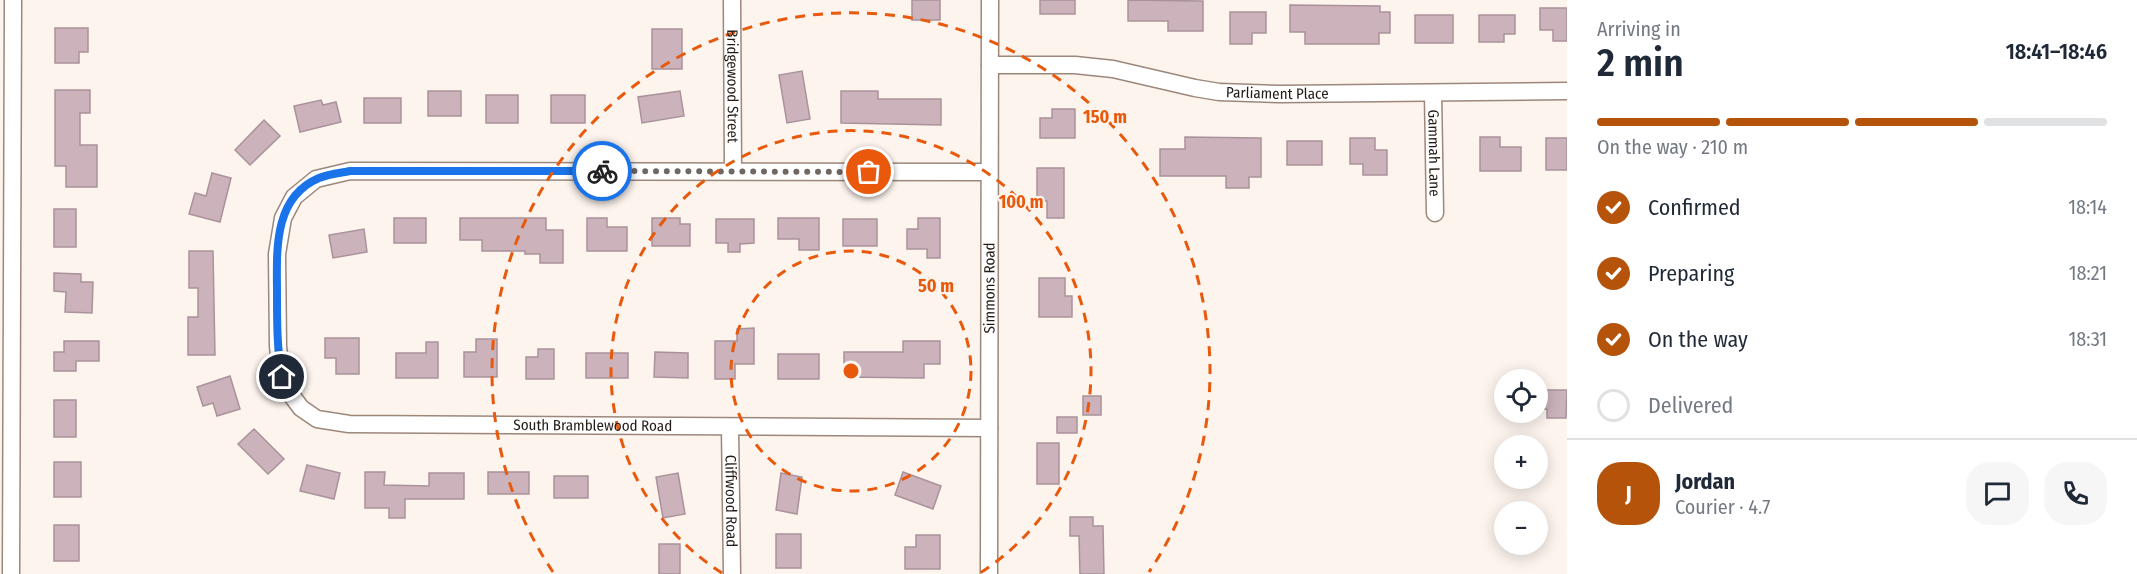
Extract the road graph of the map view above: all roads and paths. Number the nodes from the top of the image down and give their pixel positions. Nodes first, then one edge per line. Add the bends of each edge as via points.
1 (13, 0) edge
2 (732, 0) edge
3 (990, 0) edge
4 (990, 65) junction
5 (1567, 91) edge
6 (1433, 93) junction
7 (733, 171) junction
8 (989, 172) junction
9 (1435, 213) dead end
10 (6, 232) edge
11 (730, 427) junction
12 (989, 428) junction
13 (11, 574) edge
14 (732, 574) edge
15 (989, 574) edge

1 - 10 street
2 - 7 street, Bridgewood Street
3 - 4 street, Simmons Road
4 - 6 street, Parliament Place via 1113,69 1219,92
4 - 8 street, Simmons Road
5 - 6 street, Parliament Place
6 - 9 street, Gammah Lane
7 - 8 street, South Bramblewood Road
7 - 11 street, South Bramblewood Road via 397,170 327,175 294,197 283,218 277,254 280,365 286,388 301,408 317,419 349,424
8 - 12 street, Simmons Road
10 - 13 street
11 - 12 street, South Bramblewood Road
11 - 14 street, Cliffwood Road
12 - 15 street, Simmons Road

